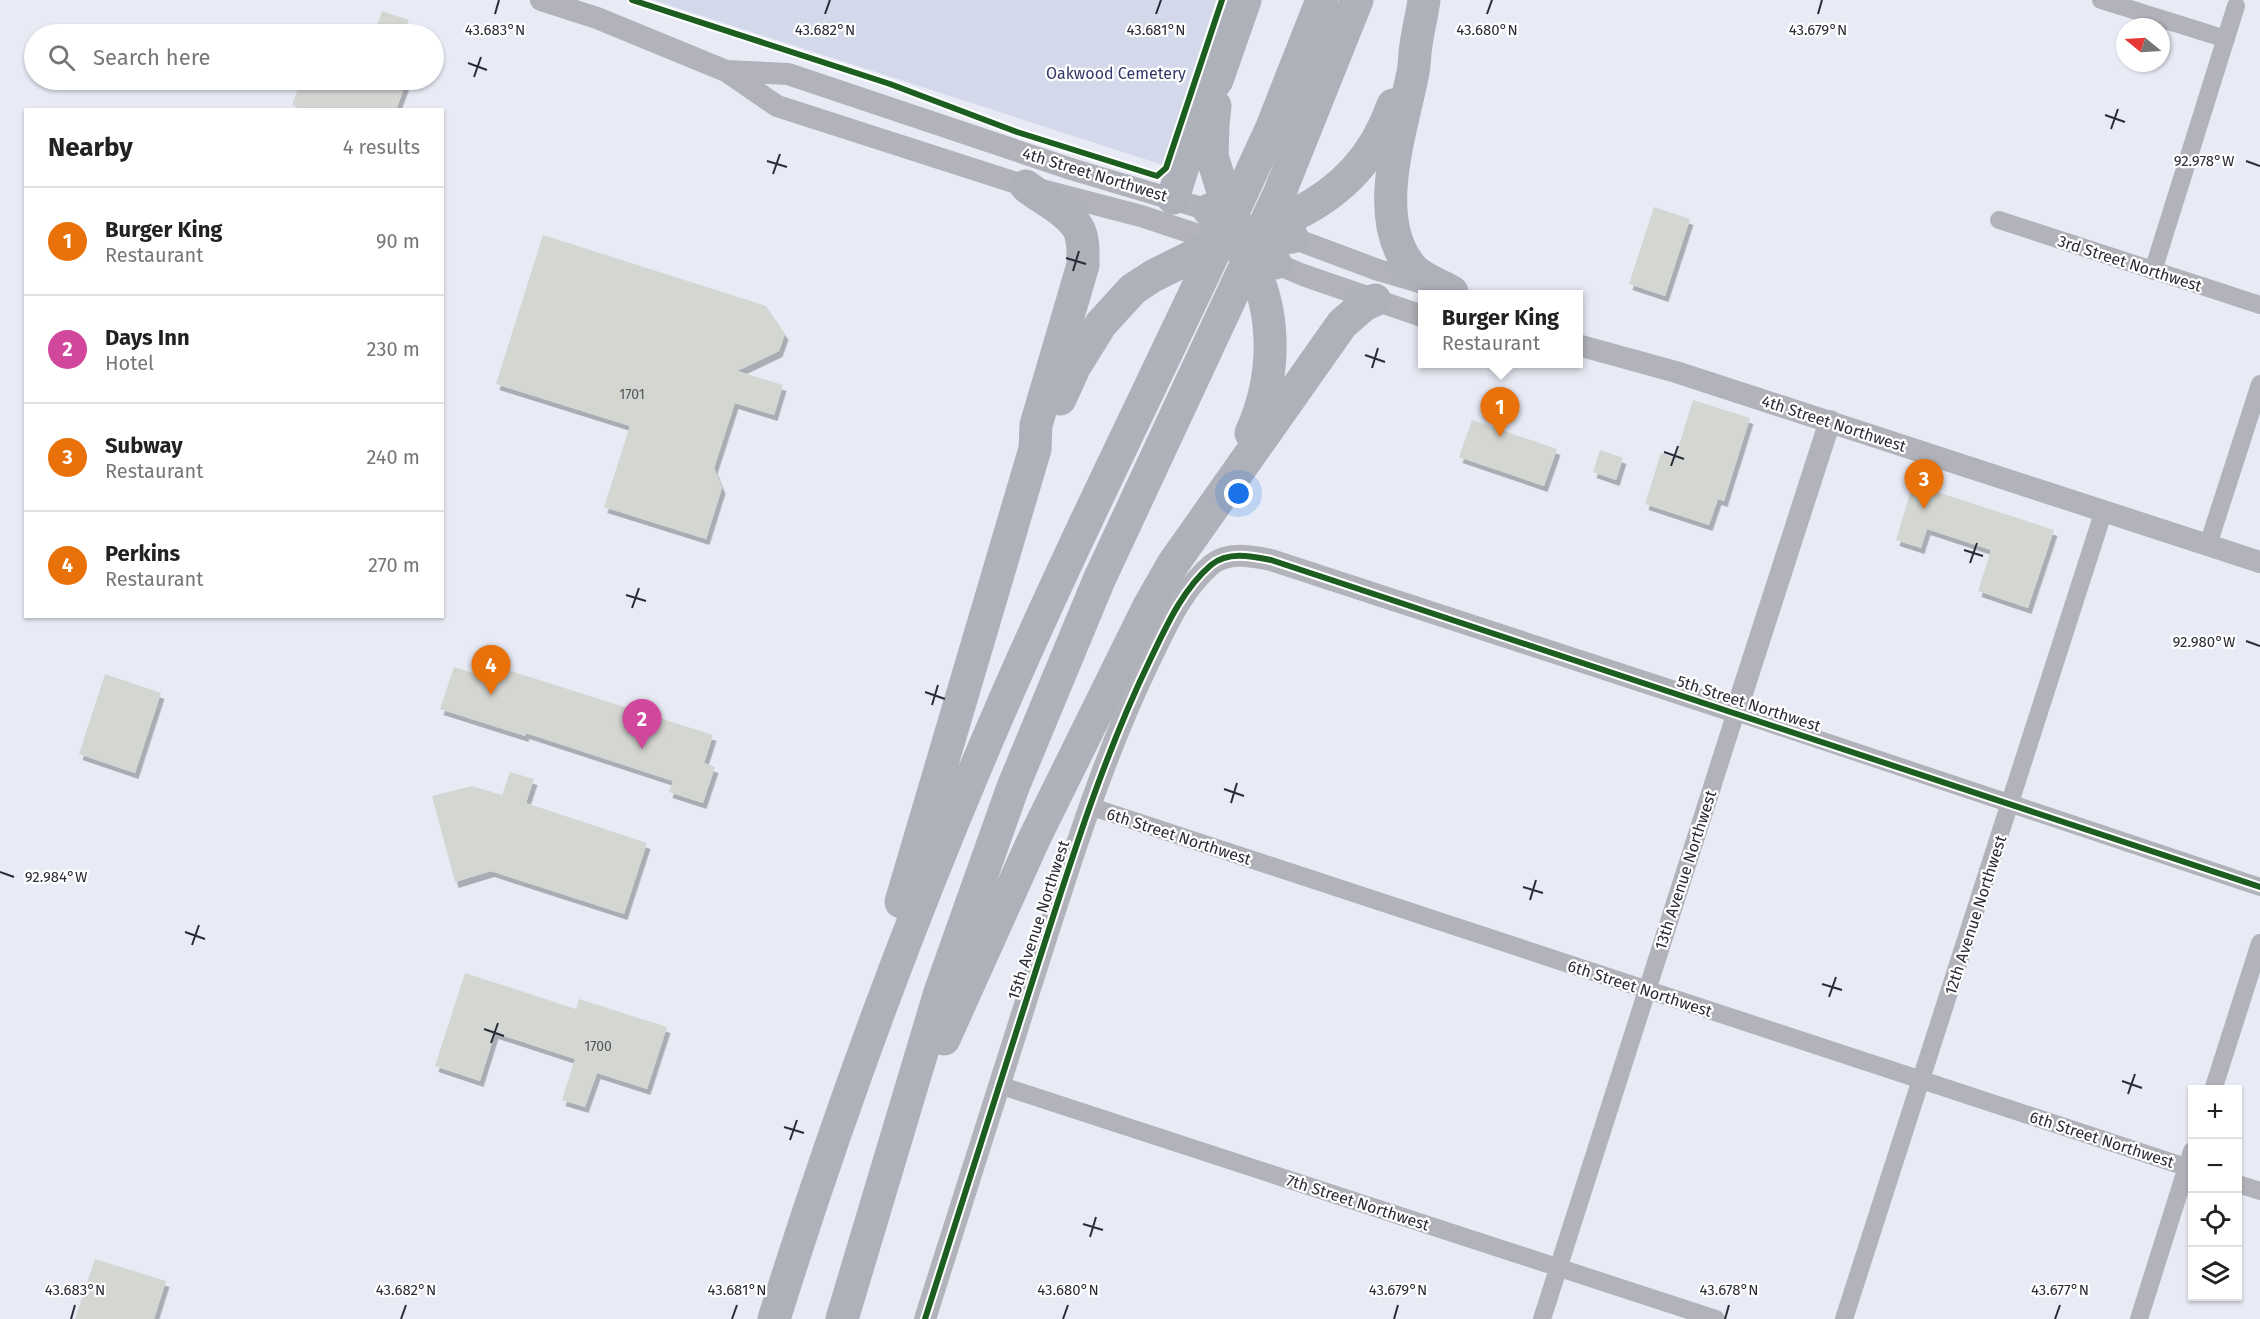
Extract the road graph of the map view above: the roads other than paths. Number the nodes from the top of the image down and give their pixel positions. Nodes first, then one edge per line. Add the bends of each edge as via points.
1 (541, 0) edge
2 (1245, 0) edge
3 (1322, 0) edge
4 (1357, 0) edge
5 (1425, 0) edge
6 (2101, 0) edge
7 (2236, 6) dead end
8 (2226, 39) junction
9 (1415, 47) junction
10 (726, 72) junction
11 (1217, 80) junction
12 (1026, 186) junction
13 (1999, 220) dead end
14 (1238, 234) junction
15 (2153, 271) junction
16 (1446, 290) edge
17 (1451, 290) edge
18 (1375, 300) junction
19 (2260, 305) edge
20 (1418, 315) edge
21 (1583, 346) edge
22 (2260, 384) edge
23 (1830, 421) junction
24 (1035, 449) junction
25 (2104, 510) junction
26 (1207, 515) junction
27 (2208, 544) junction
28 (1228, 556) joint
29 (2260, 562) edge
30 (1736, 712) junction
31 (2010, 804) junction
32 (1089, 806) junction
33 (2260, 887) edge
34 (2260, 943) edge
35 (1646, 990) junction
36 (1922, 1079) junction
37 (999, 1085) junction
38 (2213, 1085) edge
39 (844, 1106) junction
40 (2188, 1162) edge
41 (2188, 1172) edge
42 (885, 1176) junction
43 (2242, 1185) edge
44 (2260, 1191) edge
45 (1559, 1267) junction
46 (774, 1319) edge
47 (842, 1319) edge
48 (925, 1319) edge
49 (1542, 1319) edge
50 (1716, 1319) edge
51 (1844, 1319) edge
52 (2139, 1319) edge

1 - 10 street, 4th Street Northwest via 597,18
2 - 11 highway
3 - 39 highway via 1245,186 1001,706
4 - 42 highway via 1280,192 1099,580 1043,713 963,925
5 - 9 highway
6 - 8 street
7 - 8 street
8 - 15 street
9 - 14 highway via 1385,127 1344,183 1321,201
9 - 17 highway via 1396,153 1391,220 1396,242 1413,269
10 - 12 street, 4th Street Northwest via 777,106
10 - 14 street, 4th Street Northwest via 788,74 1071,169
11 - 14 highway via 1212,156
11 - 14 highway via 1206,94
12 - 14 street, 4th Street Northwest via 1141,216
12 - 24 highway via 1062,211 1078,228 1083,246 1083,265 1036,425
13 - 15 street, 3rd Street Northwest
14 - 16 street, 4th Street Northwest
14 - 18 street, 4th Street Northwest
14 - 24 highway via 1133,289 1101,324
14 - 26 highway via 1267,314 1271,366 1265,397 1249,437 1212,490
15 - 19 street, 3rd Street Northwest
18 - 20 street, 4th Street Northwest
18 - 26 highway via 1342,324
21 - 23 street, 4th Street Northwest
22 - 27 street
23 - 25 street, 4th Street Northwest
23 - 30 street, 13th Avenue Northwest
24 - 39 highway
25 - 27 street, 4th Street Northwest
25 - 31 street, 12th Avenue Northwest
26 - 42 highway via 1173,564 1119,664 1034,839
27 - 29 street, 4th Street Northwest
28 - 30 street, 5th Street Northwest via 1271,560
28 - 32 street, 15th Avenue Northwest via 1212,564 1177,606 1130,700
30 - 31 street, 5th Street Northwest
30 - 35 street, 13th Avenue Northwest
31 - 33 street, 5th Street Northwest
31 - 36 street, 12th Avenue Northwest
32 - 35 street, 6th Street Northwest
32 - 37 street, 15th Avenue Northwest
34 - 38 street
35 - 36 street, 6th Street Northwest
35 - 45 street, 13th Avenue Northwest
36 - 40 street, 6th Street Northwest
36 - 51 street, 12th Avenue Northwest
37 - 45 street, 7th Street Northwest
37 - 48 street, 15th Avenue Northwest
39 - 46 highway
41 - 52 street
42 - 47 highway
43 - 44 street
45 - 49 street, 13th Avenue Northwest
45 - 50 street, 7th Street Northwest

